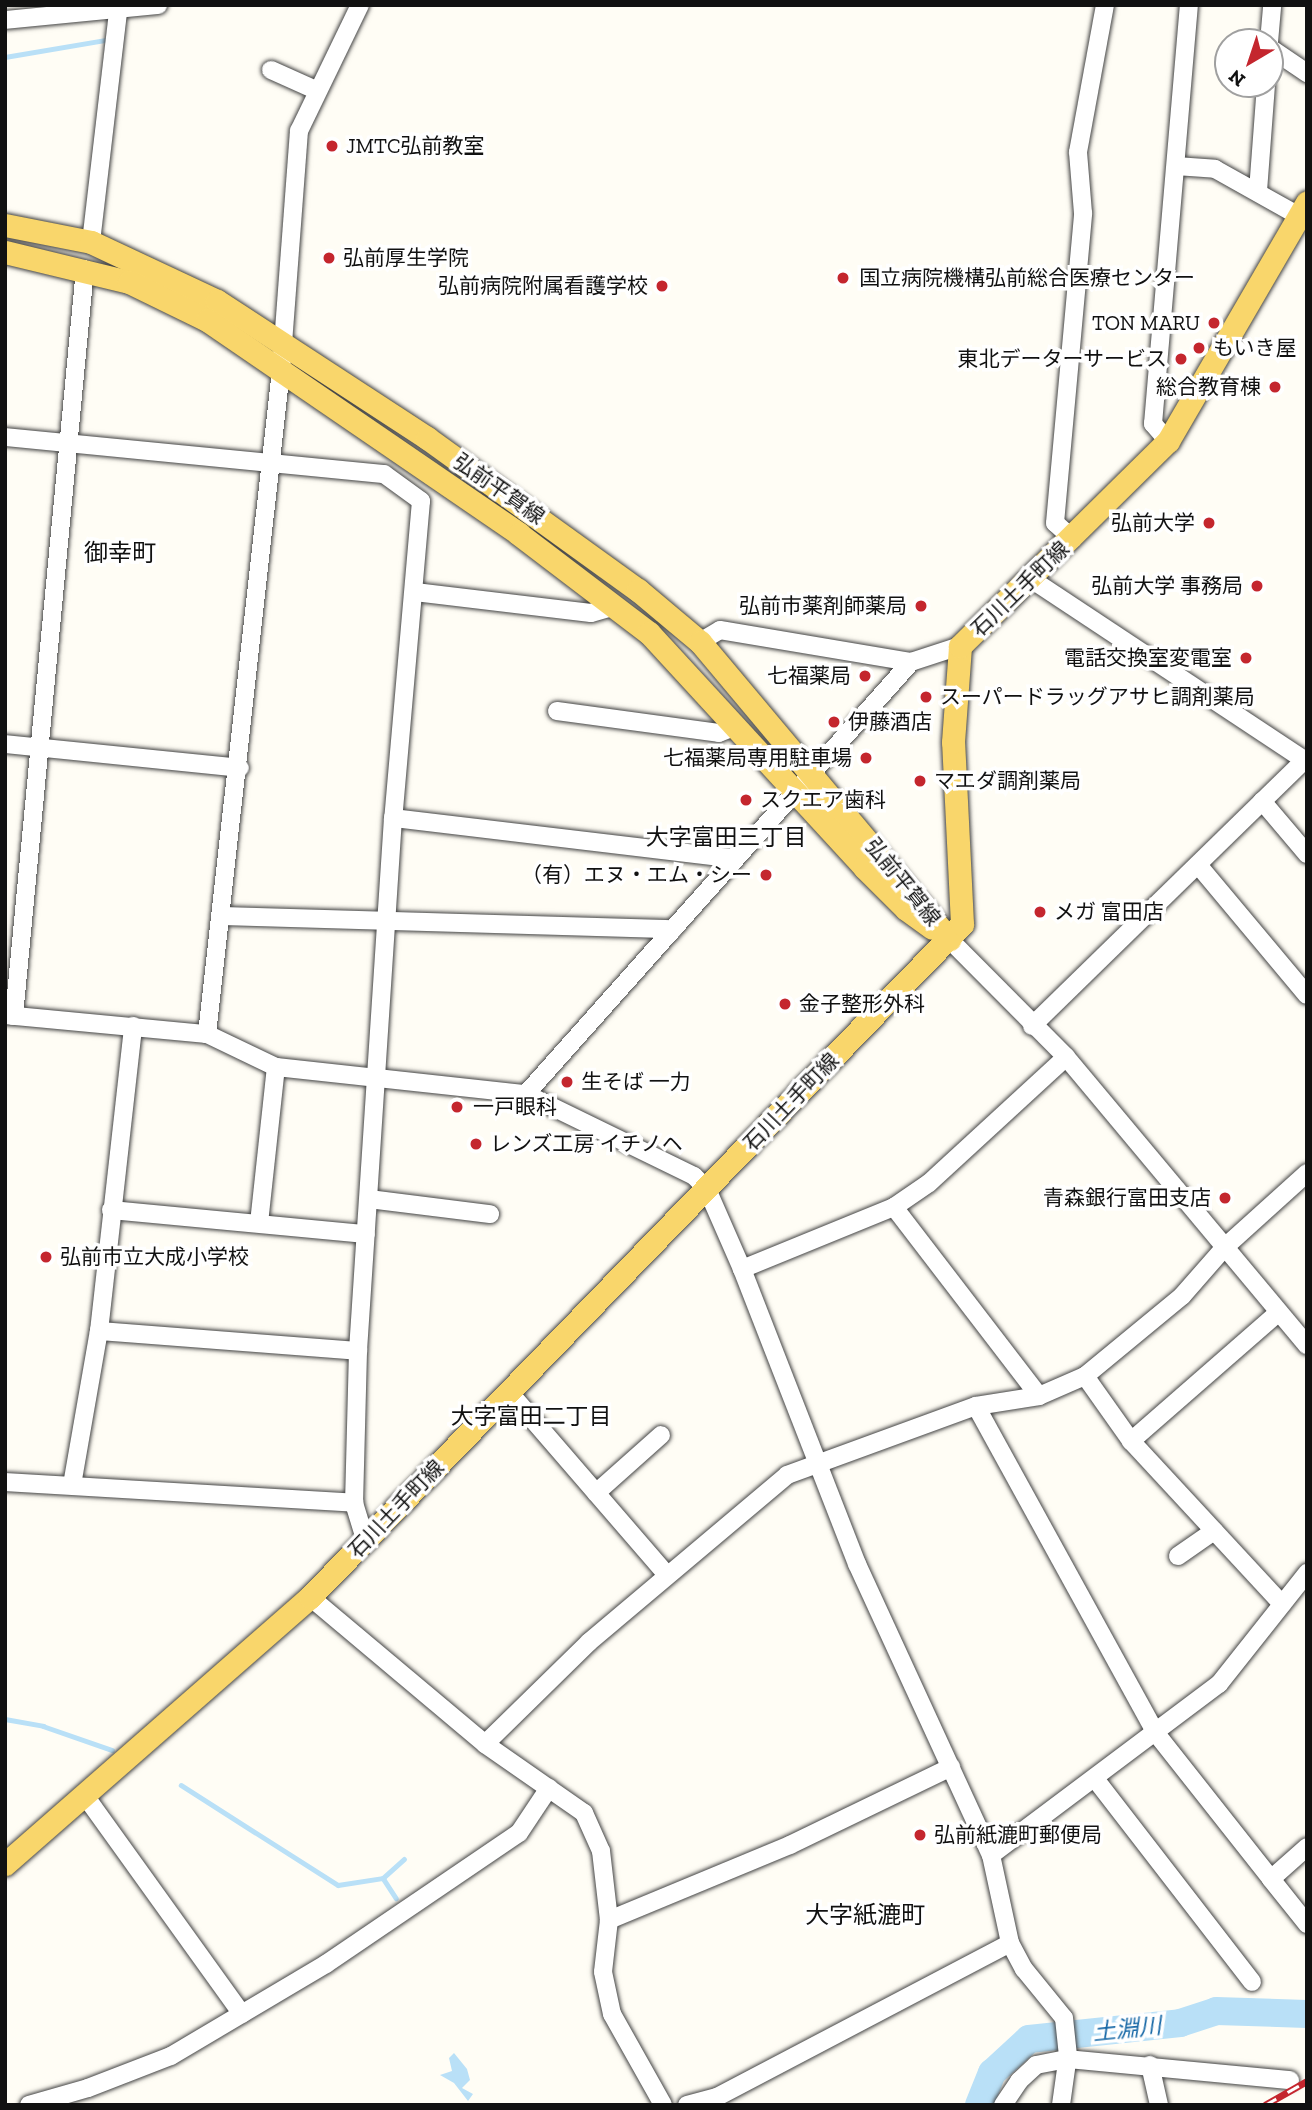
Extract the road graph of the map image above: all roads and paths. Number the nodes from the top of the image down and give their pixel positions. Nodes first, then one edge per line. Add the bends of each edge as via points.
1 (158, 5) edge
2 (360, 5) edge
3 (1105, 5) edge
4 (1189, 5) edge
5 (1272, 5) edge
6 (48, 9) edge
7 (118, 10) junction
8 (5, 20) edge
9 (1270, 28) edge
10 (1284, 57) edge
11 (271, 70) dead end
12 (1307, 72) edge
13 (318, 91) junction
14 (1265, 98) edge
15 (1176, 166) junction
16 (1258, 191) junction
17 (1303, 209) edge
18 (5, 225) edge
19 (91, 242) junction
20 (5, 252) edge
21 (85, 269) junction
22 (283, 341) junction
23 (281, 370) junction
24 (5, 437) edge
25 (1168, 441) junction
26 (69, 442) junction
27 (267, 464) junction
28 (1073, 539) junction
29 (1031, 579) junction
30 (415, 592) junction
31 (615, 606) junction
32 (700, 642) junction
33 (960, 646) junction
34 (911, 662) junction
35 (557, 711) dead end
36 (736, 726) junction
37 (5, 744) edge
38 (41, 747) junction
39 (1306, 761) edge
40 (240, 768) junction
41 (813, 773) junction
42 (795, 793) junction
43 (1262, 802) junction
44 (393, 818) junction
45 (1307, 854) edge
46 (735, 859) junction
47 (1199, 866) junction
48 (223, 916) junction
49 (388, 923) junction
50 (673, 929) junction
51 (949, 939) junction
52 (1307, 995) edge
53 (10, 1016) edge
54 (133, 1026) junction
55 (1032, 1026) junction
56 (207, 1034) junction
57 (1066, 1057) junction
58 (276, 1067) junction
59 (376, 1080) junction
60 (526, 1094) junction
61 (1307, 1173) edge
62 (707, 1189) junction
63 (369, 1199) junction
64 (894, 1207) junction
65 (111, 1210) junction
66 (490, 1214) dead end
67 (259, 1223) junction
68 (366, 1234) junction
69 (1224, 1248) junction
70 (742, 1269) junction
71 (1279, 1312) junction
72 (99, 1331) junction
73 (1307, 1345) edge
74 (358, 1352) junction
75 (1085, 1376) junction
76 (509, 1392) junction
77 (1039, 1396) junction
78 (976, 1406) junction
79 (661, 1435) dead end
80 (1131, 1441) junction
81 (816, 1464) junction
82 (5, 1482) edge
83 (72, 1485) junction
84 (596, 1493) junction
85 (354, 1503) junction
86 (1214, 1531) junction
87 (365, 1541) junction
88 (1178, 1556) dead end
89 (1307, 1573) edge
90 (667, 1575) junction
91 (310, 1597) junction
92 (1282, 1604) junction
93 (1155, 1732) junction
94 (485, 1744) junction
95 (951, 1767) junction
96 (1096, 1780) junction
97 (549, 1788) junction
98 (86, 1797) junction
99 (1307, 1847) edge
100 (991, 1856) junction
101 (5, 1864) edge
102 (1271, 1879) junction
103 (609, 1920) junction
104 (1307, 1924) edge
105 (1010, 1942) junction
106 (1252, 1982) dead end
107 (242, 2014) junction
108 (1068, 2057) junction
109 (1150, 2065) junction
110 (1290, 2080) dead end
111 (29, 2105) edge
112 (663, 2105) edge
113 (687, 2105) edge
114 (1003, 2105) edge
115 (1061, 2105) edge
116 (1159, 2105) edge

1 - 7 street
2 - 13 street
3 - 28 street via 1078,152 1083,213 1055,523
4 - 15 street
5 - 9 street
6 - 7 street
6 - 8 street
7 - 19 street
10 - 12 street
11 - 13 street
13 - 22 street via 299,131
14 - 16 street
15 - 16 street via 1215,169
15 - 25 street via 1153,424
16 - 17 street
17 - 25 main road, 石川土手町線
18 - 19 main road, 弘前平賀線
19 - 22 main road, 弘前平賀線 via 148,265
20 - 21 main road, 弘前平賀線
21 - 23 main road, 弘前平賀線 via 130,282 207,320
21 - 26 street
22 - 23 street
22 - 32 main road, 弘前平賀線 via 556,528
23 - 27 street
23 - 31 main road, 弘前平賀線
24 - 26 street
25 - 28 main road, 石川土手町線
26 - 27 street
26 - 38 street
27 - 30 street via 384,474 421,501
27 - 40 street
28 - 29 main road, 石川土手町線
29 - 33 main road, 石川土手町線
29 - 39 street
30 - 31 street via 591,613
30 - 44 street
31 - 36 main road, 弘前平賀線 via 667,650
32 - 34 street via 720,629
32 - 41 main road, 弘前平賀線
33 - 34 street
33 - 51 main road, 石川土手町線 via 953,742 962,924
34 - 41 street
35 - 36 street via 719,733
36 - 42 main road, 弘前平賀線
37 - 38 street
38 - 40 street
38 - 53 street
39 - 43 street
40 - 48 street
41 - 42 street
41 - 51 main road, 弘前平賀線
42 - 46 street
42 - 51 main road, 弘前平賀線 via 906,909
43 - 45 street
43 - 47 street
44 - 46 street
44 - 49 street
46 - 50 street
47 - 52 street
47 - 55 street
48 - 49 street
48 - 56 street
49 - 50 street
49 - 59 street
50 - 60 street
51 - 55 street
51 - 62 main road, 石川土手町線
53 - 54 street
54 - 56 street
54 - 65 street
55 - 57 street
56 - 58 street
57 - 64 street via 929,1183
57 - 69 street
58 - 59 street
58 - 67 street
59 - 60 street
59 - 63 street
60 - 62 street via 694,1176
61 - 69 street
62 - 70 street
62 - 76 main road, 石川土手町線
63 - 66 street
63 - 68 street
64 - 70 street
64 - 77 street
65 - 67 street
65 - 72 street
67 - 68 street
68 - 74 street
69 - 71 street
69 - 75 street via 1182,1296
70 - 81 street
71 - 73 street
71 - 80 street
72 - 74 street
72 - 83 street
74 - 85 street
75 - 77 street
75 - 80 street
76 - 84 street
76 - 87 main road, 石川土手町線
77 - 78 street
78 - 81 street
78 - 93 street
79 - 84 street
80 - 86 street
81 - 90 street via 787,1475
81 - 95 street
82 - 83 street
83 - 85 street
84 - 90 street
85 - 87 street
86 - 88 street
86 - 92 street
87 - 91 main road, 石川土手町線
89 - 92 street
90 - 94 street
91 - 94 street
91 - 98 main road, 石川土手町線
92 - 93 street via 1219,1684
93 - 96 street
93 - 102 street
94 - 97 street
95 - 100 street
95 - 103 street via 790,1845
96 - 100 street
96 - 106 street
97 - 103 street via 584,1813 601,1850
97 - 107 street via 510,1839 326,1964
98 - 101 main road, 石川土手町線
98 - 107 street
99 - 102 street
100 - 105 street
102 - 104 street
103 - 112 street via 603,1972 612,2014
105 - 108 street via 1024,1969 1064,2022
105 - 113 street via 717,2097
107 - 111 street via 171,2056
108 - 109 street
108 - 114 street via 1036,2065
108 - 115 street
109 - 110 street
109 - 116 street

